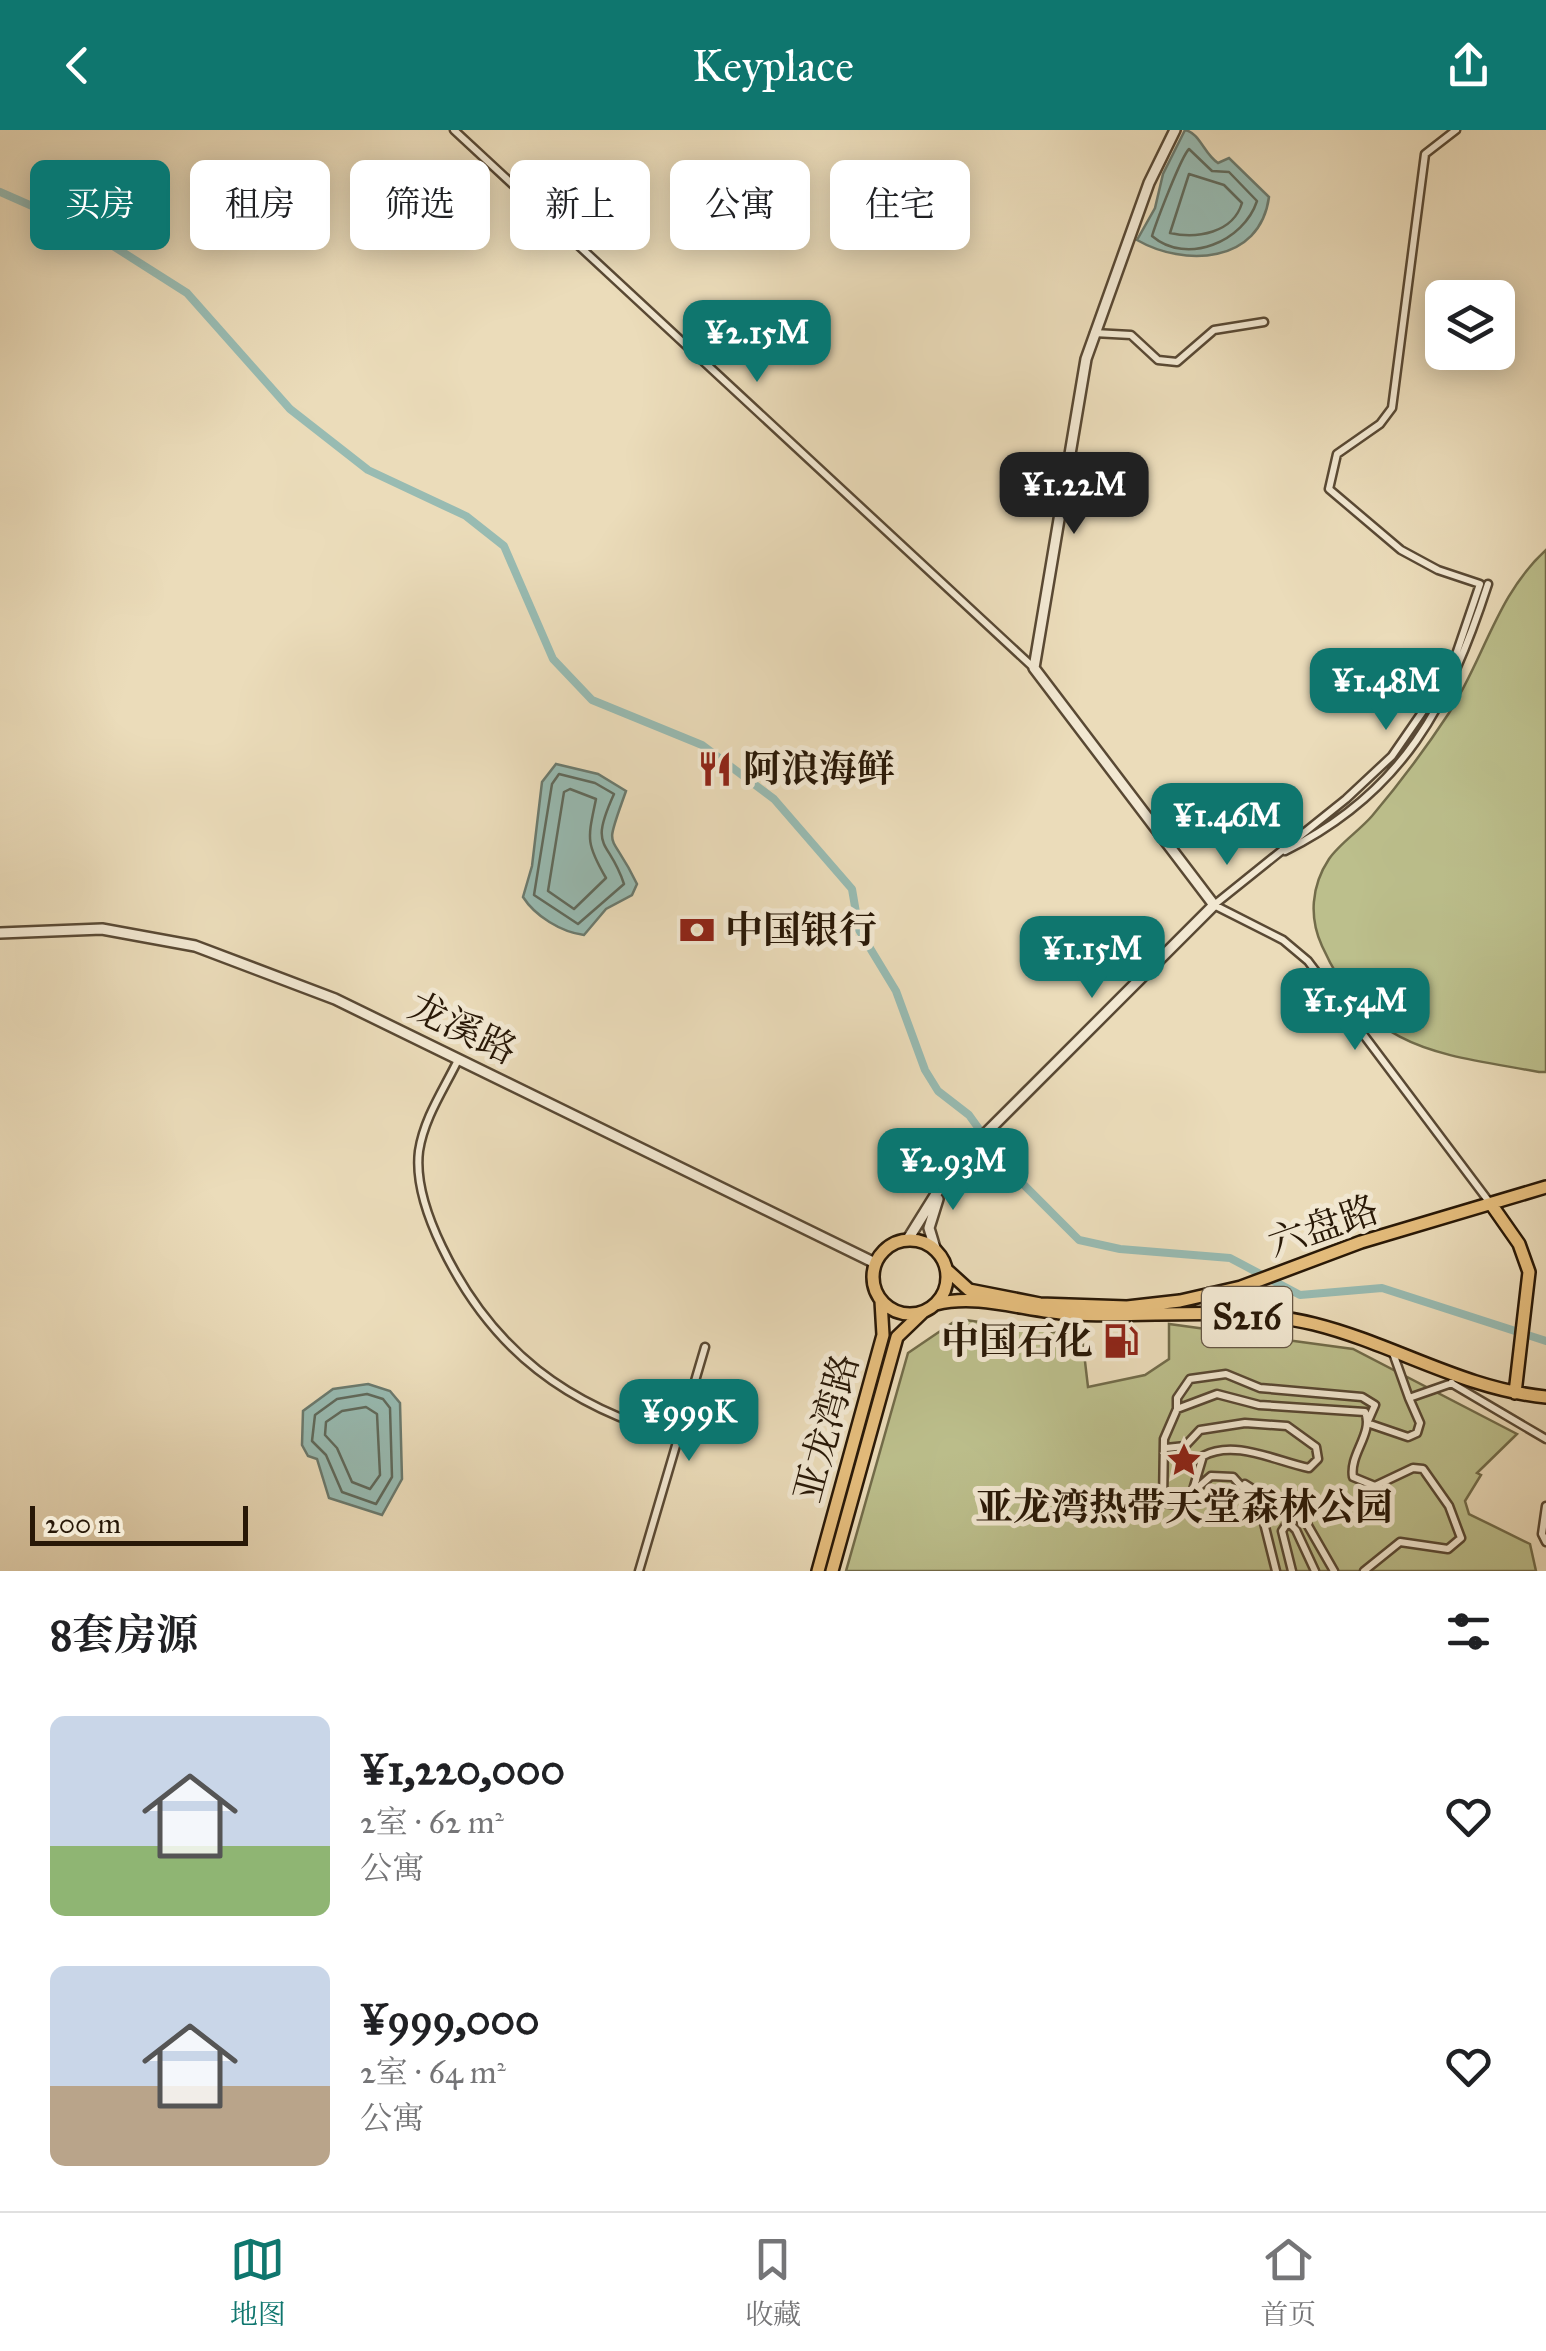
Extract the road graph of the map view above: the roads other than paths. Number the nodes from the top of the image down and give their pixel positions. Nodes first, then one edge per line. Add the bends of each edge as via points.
1 (454, 130) edge
2 (1175, 130) edge
3 (1456, 130) edge
4 (1264, 322) dead end
5 (1094, 333) junction
6 (1484, 583) junction
7 (1034, 668) junction
8 (1266, 860) junction
9 (1214, 905) junction
10 (0, 933) edge
11 (458, 1060) junction
12 (946, 1178) junction
13 (1546, 1187) edge
14 (1490, 1204) junction
15 (908, 1239) junction
16 (935, 1248) junction
17 (875, 1262) junction
18 (947, 1270) junction
19 (881, 1300) junction
20 (936, 1304) junction
21 (922, 1312) junction
22 (705, 1347) dead end
23 (1392, 1353) junction
24 (1456, 1381) junction
25 (1515, 1393) junction
26 (1409, 1398) junction
27 (1546, 1398) edge
28 (1177, 1409) junction
29 (1367, 1423) junction
30 (678, 1437) junction
31 (1546, 1439) edge
32 (1166, 1448) junction
33 (1233, 1477) junction
34 (1192, 1493) junction
35 (1546, 1506) edge
36 (1546, 1542) edge
37 (639, 1571) edge
38 (818, 1571) edge
39 (832, 1571) edge
40 (1276, 1571) edge
41 (1292, 1571) edge
42 (1315, 1571) edge
43 (1334, 1571) edge
44 (1364, 1571) edge

1 - 7 street
2 - 5 street via 1148,183
3 - 6 street via 1425,154 1392,408 1337,454 1328,489 1402,550 1438,570
4 - 5 street via 1214,330 1177,362 1158,360 1131,335
5 - 7 street
6 - 8 street via 1450,672 1392,756
6 - 8 street via 1460,670 1415,746 1356,807
7 - 9 street
8 - 9 street
9 - 12 street
9 - 14 street via 1283,940 1308,962
10 - 11 street, 龙溪路 via 102,929 195,946 335,999
11 - 17 street, 龙溪路
11 - 30 street via 427,1119 418,1153 421,1188 448,1260 488,1326 551,1382 590,1405
12 - 15 street
12 - 16 street via 930,1220
13 - 14 main road, 六盘路 / S216
14 - 18 main road, 六盘路 / S216 via 1180,1302 1075,1306 978,1293
14 - 25 main road via 1519,1244 1529,1272
15 - 16 main road
15 - 17 main road
16 - 18 main road
17 - 19 main road via 872,1276
18 - 20 main road
19 - 21 main road via 908,1314
19 - 38 main road, 亚龙湾路 via 883,1335
20 - 21 main road, S216
20 - 23 main road, 六盘路 / S216 via 964,1299 1070,1314 1286,1319
21 - 39 main road, 亚龙湾路 / S216 via 897,1337
22 - 30 street
23 - 24 main road, 六盘路 / S216
23 - 26 street
24 - 25 main road, 六盘路 / S216
24 - 26 street
24 - 31 street
25 - 27 main road, 六盘路 / S216
26 - 29 street via 1420,1422 1417,1432 1408,1437
28 - 29 street via 1217,1394 1259,1405 1364,1412
28 - 29 street via 1190,1378 1226,1374 1260,1388 1362,1397 1376,1410
28 - 32 street
29 - 44 street via 1353,1477 1375,1486 1423,1469 1461,1538 1448,1549 1400,1542
30 - 37 street
32 - 34 street via 1162,1503 1172,1508
32 - 34 street via 1184,1446 1200,1430 1245,1423 1287,1426 1316,1446 1318,1459 1310,1468 1230,1447 1216,1450 1203,1456
33 - 34 street via 1211,1476
33 - 40 street via 1260,1507
33 - 43 street via 1306,1524
35 - 36 street
41 - 42 street via 1282,1530 1288,1522

